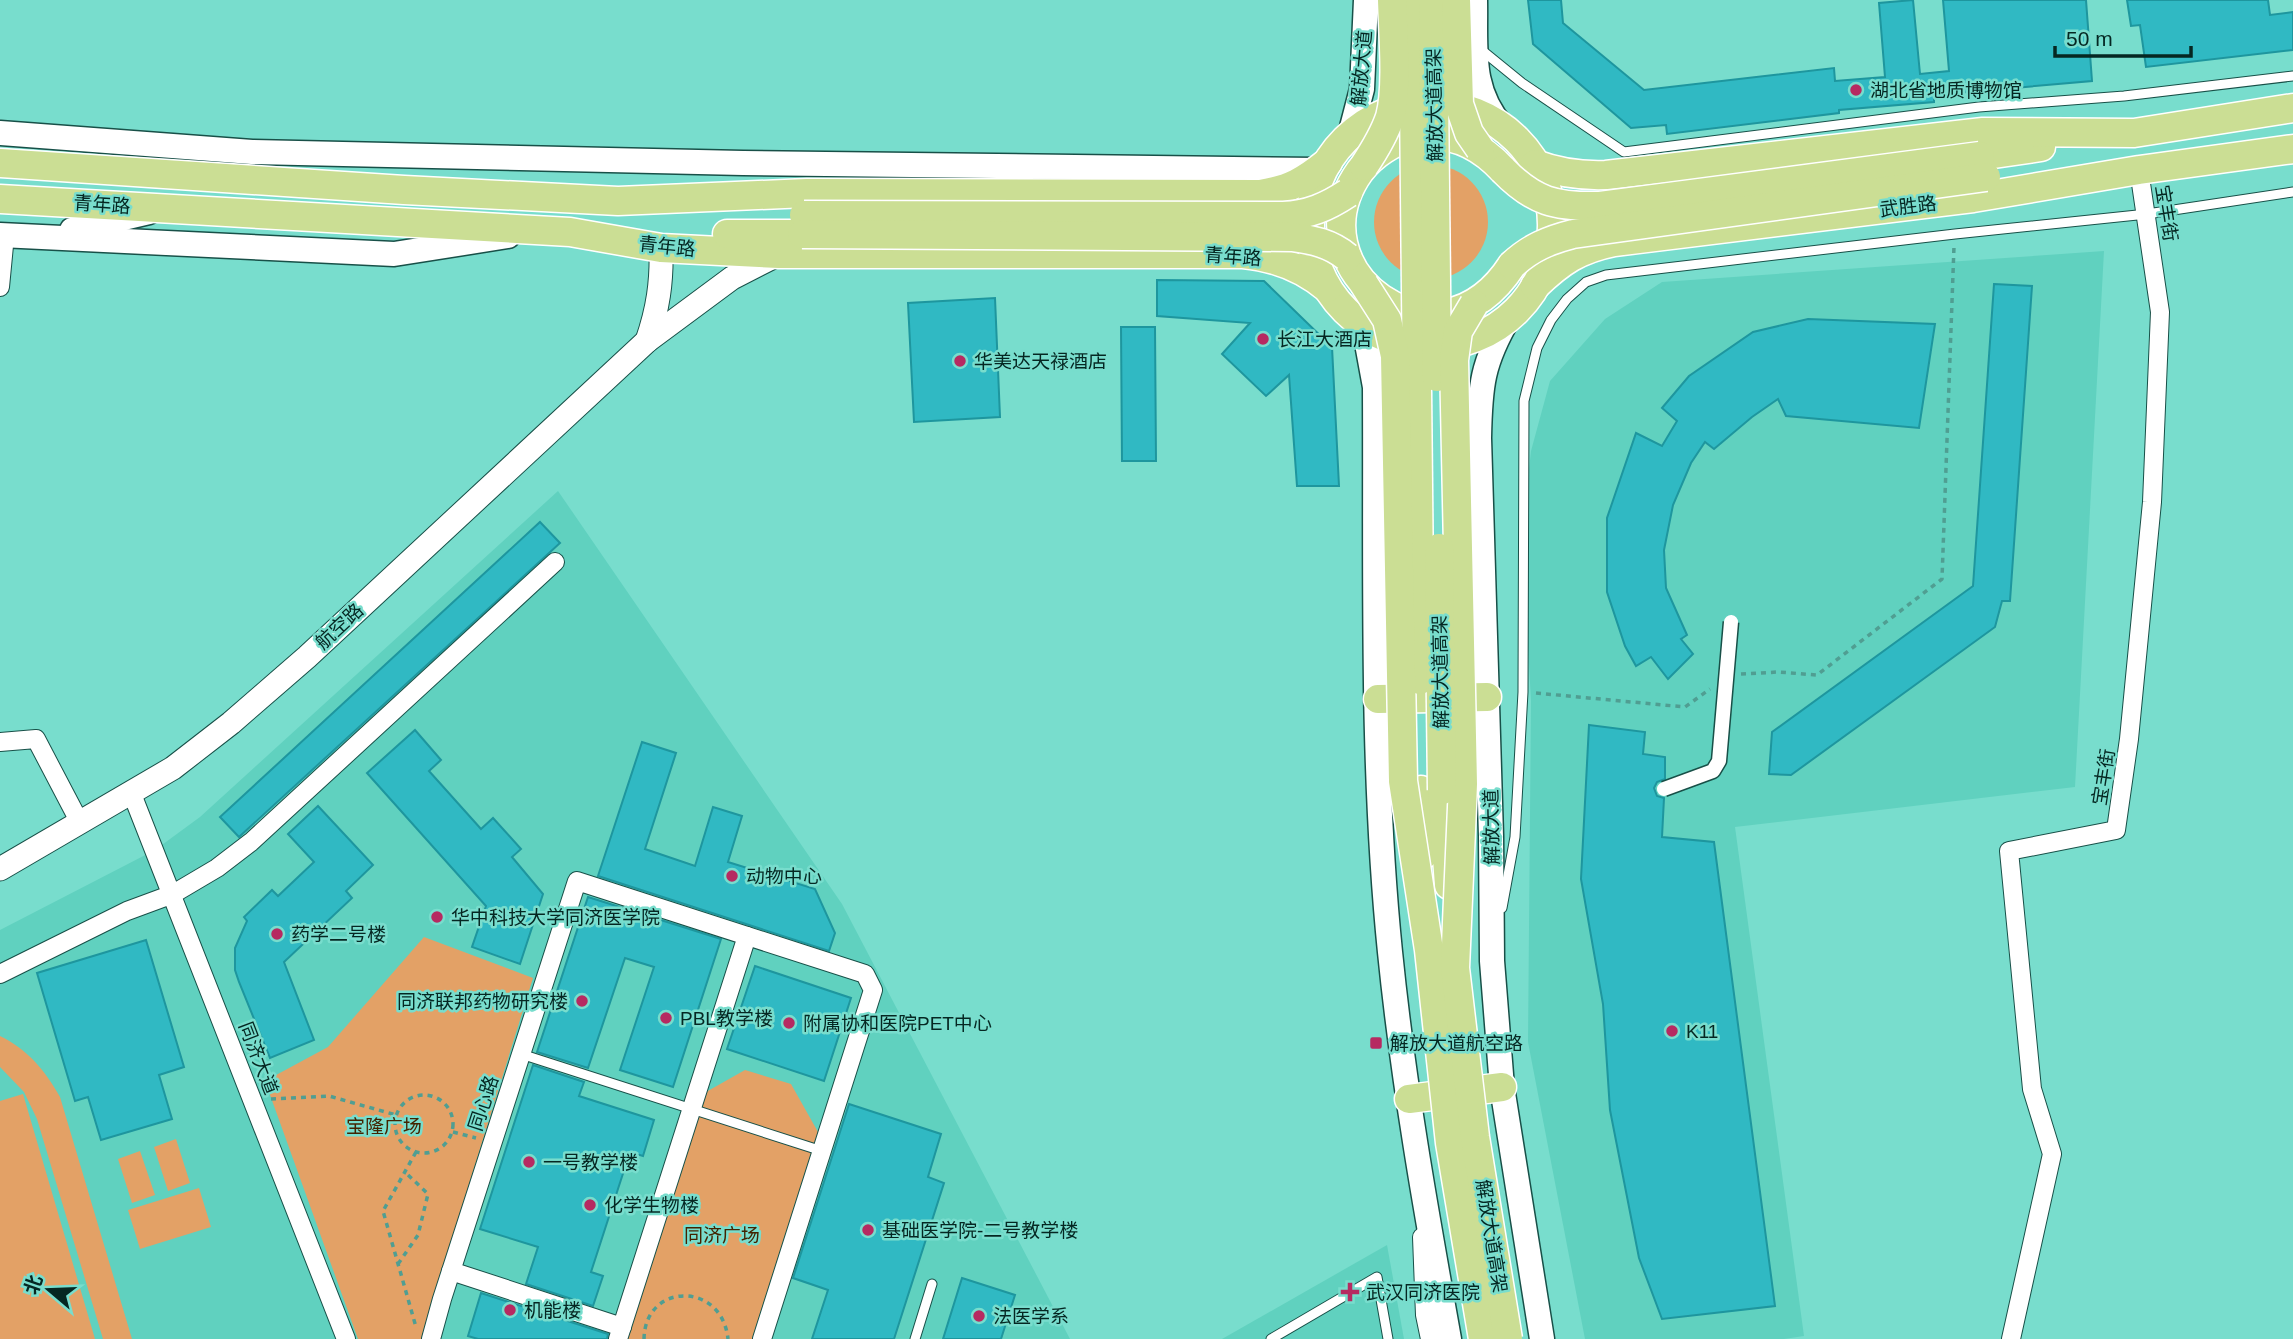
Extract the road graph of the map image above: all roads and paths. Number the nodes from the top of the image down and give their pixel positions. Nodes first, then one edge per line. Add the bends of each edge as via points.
1 (1366, 0) edge
2 (1392, 0) edge
3 (1413, 0) edge
4 (1433, 0) edge
5 (1456, 0) edge
6 (1475, 0) edge
7 (1476, 46) junction
8 (2293, 76) edge
9 (2293, 108) edge
10 (1503, 128) junction
11 (0, 133) edge
12 (2134, 133) junction
13 (1350, 135) junction
14 (1480, 149) junction
15 (2293, 149) edge
16 (228, 150) junction
17 (0, 163) edge
18 (1535, 164) junction
19 (1322, 166) junction
20 (1364, 166) junction
21 (1983, 167) junction
22 (2139, 170) junction
23 (378, 188) junction
24 (2293, 192) edge
25 (1348, 193) junction
26 (0, 199) edge
27 (618, 201) junction
28 (166, 209) junction
29 (2147, 214) junction
30 (803, 224) junction
31 (540, 231) junction
32 (570, 232) junction
33 (1955, 234) junction
34 (2, 235) edge
35 (40, 237) junction
36 (661, 248) junction
37 (779, 254) junction
38 (1348, 257) junction
39 (1364, 284) junction
40 (1535, 286) junction
41 (0, 287) edge
42 (1327, 288) junction
43 (1474, 304) junction
44 (1509, 317) junction
45 (1359, 323) junction
46 (647, 341) junction
47 (555, 562) dead end
48 (1731, 622) dead end
49 (1730, 674) dead end
50 (1718, 683) dead end
51 (1523, 692) junction
52 (1487, 697) junction
53 (1378, 699) junction
54 (0, 742) edge
55 (1664, 789) dead end
56 (132, 794) junction
57 (80, 823) junction
58 (0, 869) edge
59 (173, 894) junction
60 (747, 936) junction
61 (1429, 950) junction
62 (1492, 961) junction
63 (1455, 968) junction
64 (0, 974) edge
65 (521, 1054) junction
66 (1502, 1087) junction
67 (1409, 1099) junction
68 (253, 1100) junction
69 (692, 1109) junction
70 (396, 1115) junction
71 (452, 1132) junction
72 (481, 1139) dead end
73 (822, 1151) junction
74 (416, 1152) junction
75 (1418, 1164) junction
76 (405, 1172) junction
77 (398, 1264) junction
78 (451, 1271) junction
79 (932, 1284) dead end
80 (620, 1333) edge
81 (346, 1339) edge
82 (420, 1339) edge
83 (431, 1339) edge
84 (643, 1339) edge
85 (727, 1339) edge
86 (762, 1339) edge
87 (915, 1339) edge
88 (1271, 1339) edge
89 (1388, 1339) edge
90 (1430, 1339) edge
91 (1449, 1339) edge
92 (1483, 1339) edge
93 (1508, 1339) edge
94 (1542, 1339) edge
95 (2011, 1339) edge

1 - 13 main road, 解放大道 via 1362,89
2 - 20 main road, bridge via 1392,107
3 - 61 main road, 解放大道高架, bridge via 1421,790
4 - 63 main road, 解放大道高架, bridge via 1442,790
5 - 14 main road, bridge via 1459,104
6 - 7 main road
7 - 8 lane via 1624,152 1979,107
7 - 10 main road via 1482,97
9 - 12 main road
10 - 13 main road via 1467,110 1421,104 1370,120
10 - 18 main road
11 - 16 main road
12 - 18 main road via 1983,132 1605,175 1585,176
12 - 21 main road
13 - 19 main road
14 - 20 main road, bridge via 1446,136 1419,136 1393,144
14 - 21 main road, bridge via 1530,194 1582,206
15 - 22 main road, 武胜路
16 - 19 main road via 743,163
16 - 23 main road
17 - 23 main road, 青年路
18 - 40 main road via 1549,198 1552,220 1545,264
19 - 27 main road, 青年路 via 1291,188 1260,194 807,193
19 - 42 main road via 1310,214 1311,241
20 - 25 main road
21 - 22 main road
21 - 43 main road, bridge via 1553,239 1525,253 1489,294
22 - 29 street, 宝丰街
22 - 40 main road, 武胜路 via 1973,198 1614,242 1572,256
23 - 27 main road, 青年路
24 - 29 lane
25 - 30 main road, bridge via 1301,215
25 - 38 main road via 1342,226
26 - 28 main road, 青年路
27 - 30 main road
28 - 31 main road, 青年路
28 - 35 main road
29 - 33 lane
29 - 95 street, 宝丰街 via 2160,312 2152,488 2116,830 2009,851 2032,1089 2052,1154
30 - 32 main road
30 - 38 main road, bridge via 1292,237 1324,243
31 - 32 main road, 青年路
31 - 35 main road via 394,254
32 - 36 main road, 青年路
33 - 49 path via 1942,579 1817,675
33 - 51 lane via 1606,275 1586,282 1567,299 1537,348 1524,401
34 - 35 main road
34 - 41 street
36 - 37 main road, 青年路
36 - 46 street, 航空路 via 661,292
37 - 42 main road, 青年路 via 1251,255 1297,267
37 - 46 street, 航空路 via 732,278
38 - 39 main road
39 - 43 main road, bridge via 1391,305 1423,314
39 - 61 main road, bridge via 1387,320 1395,356 1403,781
40 - 44 main road
42 - 45 main road
43 - 63 main road, bridge via 1458,331 1454,360 1463,784
44 - 45 main road via 1474,339 1431,347 1391,340
44 - 52 main road, 解放大道 via 1491,351 1480,387
45 - 53 main road via 1375,387
46 - 56 street, 航空路 via 297,665 231,723
47 - 59 street via 251,842
48 - 55 street, bridge via 1719,761 1713,771
50 - 51 path via 1685,707
51 - 62 lane via 1515,837
52 - 53 main road
52 - 62 main road, 解放大道
53 - 67 main road via 1388,927
54 - 57 street via 36,739
56 - 57 street, 航空路
56 - 59 street, 同济大道
57 - 58 street, 航空路
59 - 64 street via 127,911
59 - 68 street, 同济大道
60 - 65 street, 同心路 via 577,881
60 - 69 street
60 - 73 street via 865,974 873,990
61 - 92 main road, 解放大道高架, bridge via 1450,1143
62 - 66 main road, 解放大道
63 - 93 main road, 解放大道高架, bridge via 1475,1137
65 - 69 lane
65 - 78 street, 同心路
66 - 67 main road
66 - 94 main road, 解放大道
67 - 75 main road
68 - 70 path via 329,1096
68 - 81 street, 同济大道
69 - 73 lane
69 - 80 street
70 - 71 path via 408,1100 427,1095 451,1112
70 - 74 path via 396,1134 407,1149
71 - 72 path
71 - 74 path via 442,1147 425,1154
73 - 86 street
74 - 76 path
75 - 90 street
75 - 91 main road
76 - 77 path via 383,1211
76 - 77 path via 428,1194 418,1236
77 - 82 path
78 - 80 street
78 - 83 street, 同心路
79 - 87 lane
84 - 85 path via 645,1325 657,1307 687,1295 716,1309
88 - 89 lane via 1377,1277

